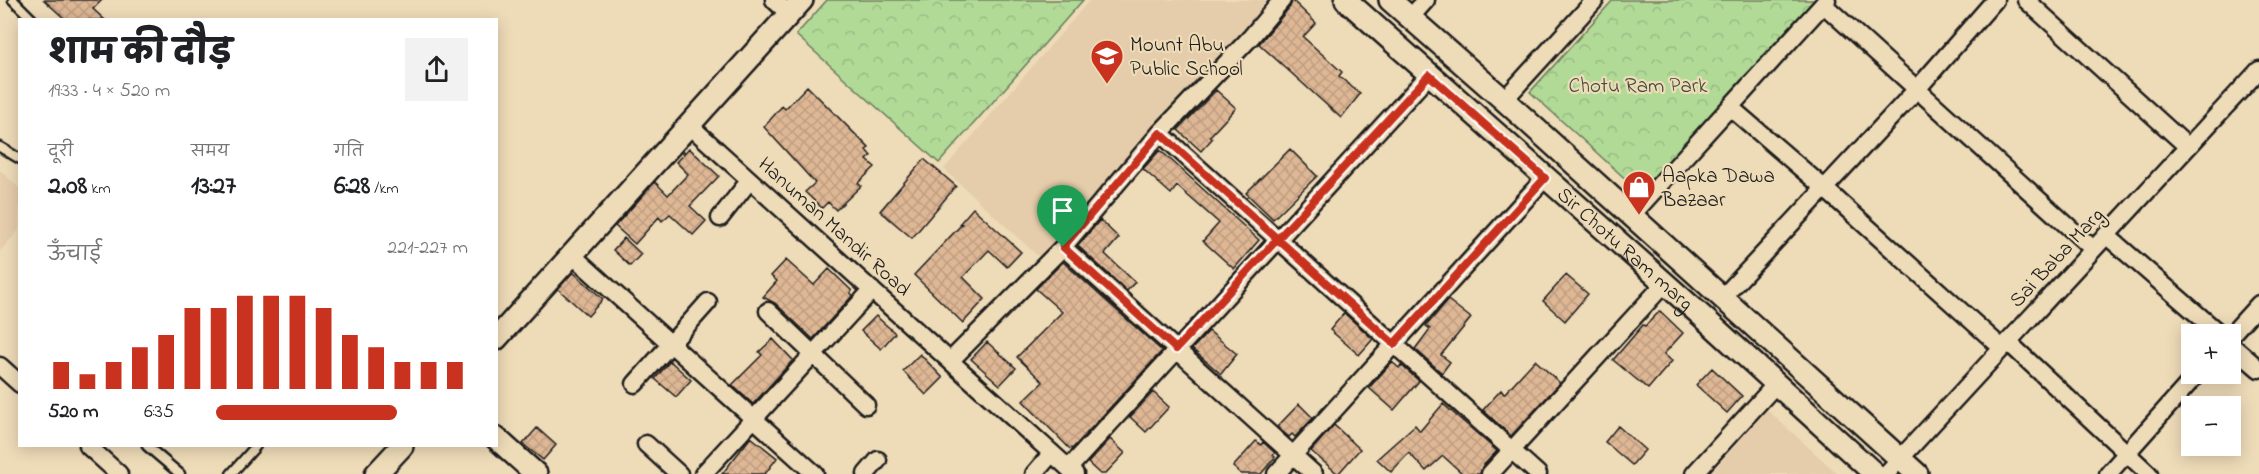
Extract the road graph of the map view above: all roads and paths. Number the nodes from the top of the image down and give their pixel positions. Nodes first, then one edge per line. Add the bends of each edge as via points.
1 (13, 0) edge
2 (1282, 0) edge
3 (1346, 0) edge
4 (1390, 0) edge
5 (1426, 0) edge
6 (1594, 0) edge
7 (1995, 0) edge
8 (2026, 0) edge
9 (1825, 2) edge
10 (788, 5) edge
11 (31, 18) edge
12 (1410, 18) junction
13 (1429, 75) junction
14 (2257, 77) edge
15 (1918, 88) junction
16 (1504, 100) junction
17 (1730, 107) junction
18 (688, 124) junction
19 (1160, 133) junction
20 (0, 147) edge
21 (2188, 147) junction
22 (18, 158) edge
23 (1545, 178) junction
24 (750, 180) junction
25 (1824, 188) junction
26 (1631, 216) junction
27 (720, 218) dead end
28 (2106, 236) junction
29 (1278, 240) junction
30 (1063, 247) junction
31 (2093, 249) junction
32 (571, 254) junction
33 (1665, 283) junction
34 (872, 290) junction
35 (1723, 297) junction
36 (708, 302) dead end
37 (2259, 304) edge
38 (768, 311) dead end
39 (2208, 324) edge
40 (2241, 324) edge
41 (498, 337) edge
42 (671, 344) junction
43 (1394, 344) junction
44 (2005, 345) junction
45 (1176, 349) junction
46 (2241, 353) edge
47 (813, 354) junction
48 (950, 362) junction
49 (0, 366) edge
50 (2259, 369) edge
51 (18, 382) edge
52 (635, 384) dead end
53 (1776, 384) junction
54 (2188, 384) edge
55 (866, 405) dead end
56 (754, 419) junction
57 (498, 440) edge
58 (646, 444) dead end
59 (89, 447) edge
60 (148, 447) edge
61 (255, 447) edge
62 (401, 447) edge
63 (1512, 450) junction
64 (1052, 453) junction
65 (2127, 453) junction
66 (1293, 455) junction
67 (878, 460) dead end
68 (1893, 466) edge
69 (1072, 471) edge
70 (383, 472) edge
71 (119, 474) edge
72 (180, 474) edge
73 (231, 474) edge
74 (536, 474) edge
75 (679, 474) edge
76 (703, 474) edge
77 (815, 474) edge
78 (866, 474) edge
79 (1034, 474) edge
80 (1276, 474) edge
81 (1314, 474) edge
82 (1490, 474) edge
83 (1538, 474) edge
84 (1694, 474) edge
85 (1875, 474) edge
86 (1917, 474) edge
87 (2108, 474) edge
88 (2149, 474) edge

1 - 11 lane
2 - 19 street
3 - 13 street, Sir Chotu Ram marg
4 - 12 street, Sir Chotu Ram marg
5 - 12 street
6 - 16 street
7 - 15 street
8 - 21 street
9 - 15 street
9 - 17 street
10 - 18 street
12 - 16 street, Sir Chotu Ram marg
13 - 23 street, Sir Chotu Ram marg
13 - 29 street
14 - 21 street, Sai Baba Marg
15 - 25 street
15 - 31 street
16 - 26 street, Sir Chotu Ram marg
17 - 25 street
17 - 26 street
18 - 24 street, Hanuman Mandir Road
18 - 32 street
19 - 29 street
19 - 30 street
20 - 22 lane
21 - 28 street, Sai Baba Marg
23 - 33 street, Sir Chotu Ram marg
23 - 43 street
24 - 27 street
24 - 34 street, Hanuman Mandir Road
25 - 35 street
25 - 44 street
26 - 35 street, Sir Chotu Ram marg
28 - 31 street, Sai Baba Marg
28 - 39 street
29 - 43 street
29 - 45 street
30 - 45 street
30 - 48 street
31 - 44 street, Sai Baba Marg
32 - 41 street
32 - 42 street
33 - 53 street, Sir Chotu Ram marg
33 - 63 street
34 - 47 street
34 - 48 street, Hanuman Mandir Road
35 - 68 street, Sir Chotu Ram marg
36 - 42 street
37 - 40 street
38 - 47 street
42 - 52 street
42 - 56 street
43 - 63 street
43 - 66 street
44 - 65 street
44 - 68 street, Sai Baba Marg
45 - 66 street
45 - 69 street
46 - 50 street
47 - 55 street
47 - 56 street
48 - 64 street, Hanuman Mandir Road
49 - 51 street
53 - 84 street
53 - 85 street, Sir Chotu Ram marg
54 - 65 street
56 - 76 street
56 - 77 street
57 - 74 street
58 - 75 street
59 - 71 street
60 - 72 lane
61 - 73 lane
62 - 70 street
63 - 82 street
63 - 83 street
64 - 69 street, Hanuman Mandir Road
64 - 79 street
65 - 87 street
65 - 88 street
66 - 80 street
66 - 81 street
67 - 78 street
68 - 86 street, Sir Chotu Ram marg

